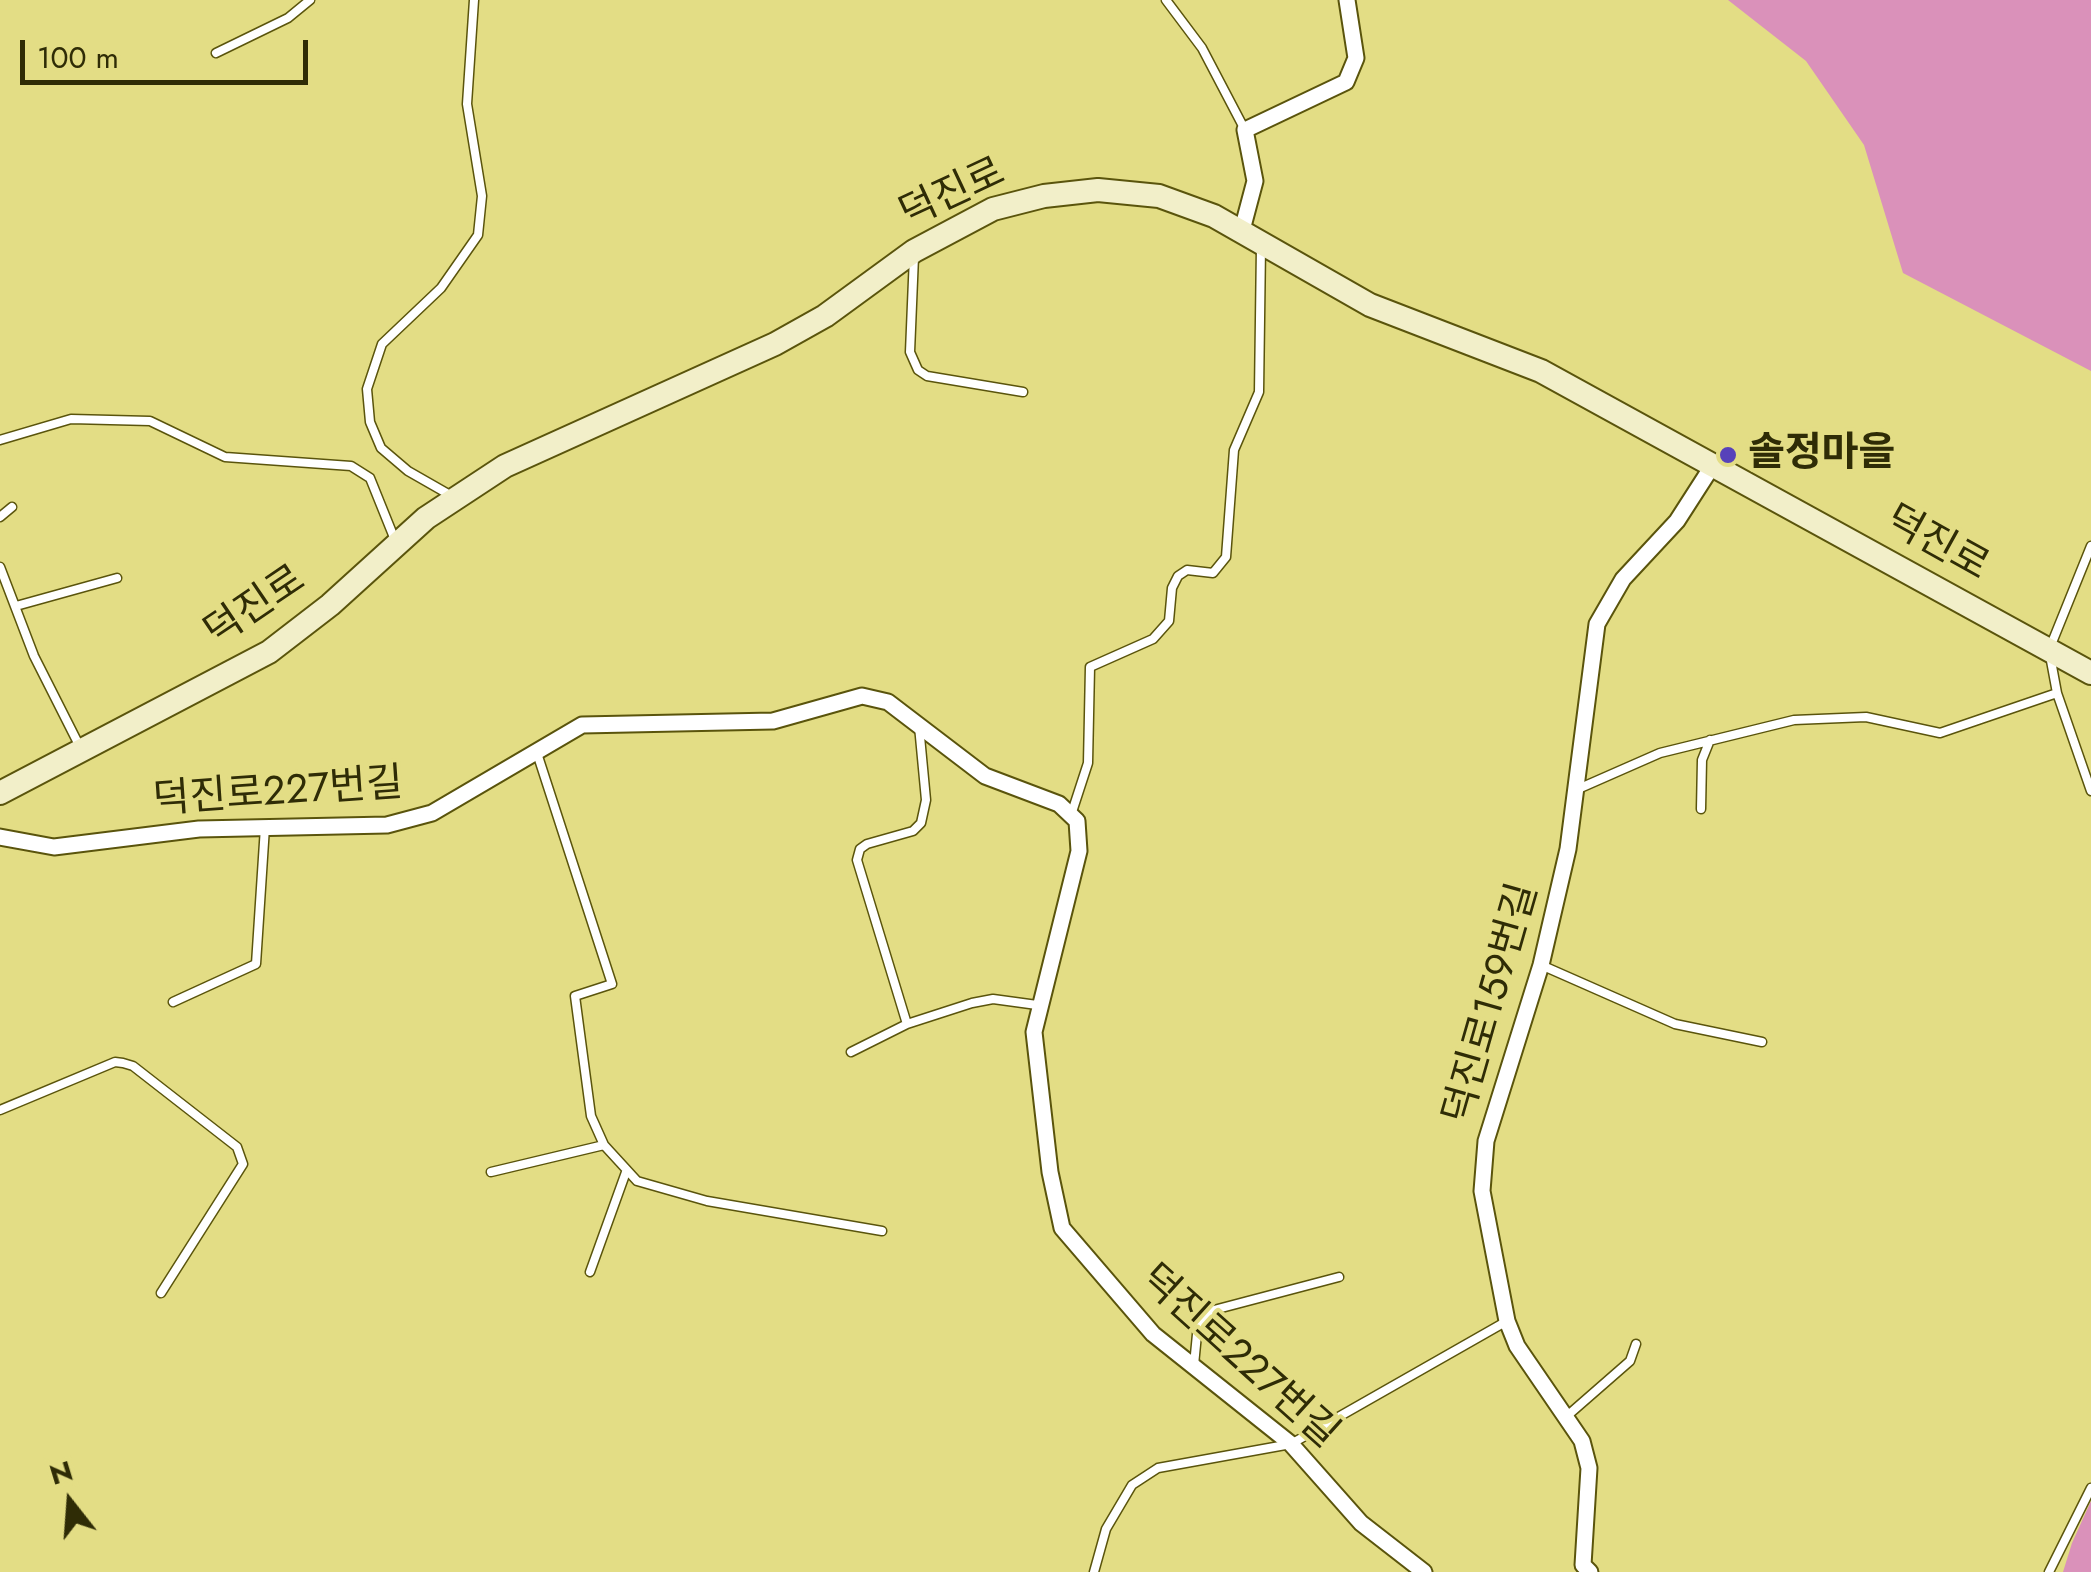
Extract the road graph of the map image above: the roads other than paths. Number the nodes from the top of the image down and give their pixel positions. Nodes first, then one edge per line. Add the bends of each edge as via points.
1 (310, 0) edge
2 (474, 0) edge
3 (1166, 0) edge
4 (1347, 0) edge
5 (216, 52) dead end
6 (1246, 130) junction
7 (1251, 236) junction
8 (914, 251) junction
9 (1023, 392) dead end
10 (0, 440) edge
11 (1713, 464) junction
12 (454, 498) junction
13 (12, 507) dead end
14 (0, 516) edge
15 (396, 544) junction
16 (2091, 546) edge
17 (0, 567) edge
18 (117, 578) dead end
19 (16, 606) junction
20 (2050, 650) junction
21 (2091, 673) edge
22 (2058, 693) junction
23 (919, 722) junction
24 (1710, 740) junction
25 (536, 750) junction
26 (82, 751) junction
27 (1578, 789) junction
28 (2091, 791) edge
29 (0, 793) edge
30 (1701, 810) dead end
31 (1072, 812) junction
32 (265, 827) junction
33 (0, 836) edge
34 (1541, 965) junction
35 (172, 1002) dead end
36 (1038, 1004) junction
37 (907, 1024) junction
38 (1762, 1042) dead end
39 (851, 1052) dead end
40 (0, 1110) edge
41 (604, 1145) junction
42 (491, 1172) dead end
43 (626, 1172) junction
44 (882, 1232) dead end
45 (590, 1272) dead end
46 (1340, 1278) dead end
47 (161, 1293) dead end
48 (1507, 1321) junction
49 (1636, 1344) dead end
50 (1193, 1370) junction
51 (1567, 1416) junction
52 (1290, 1444) junction
53 (2091, 1488) edge
54 (1581, 1570) edge
55 (1094, 1572) edge
56 (1424, 1572) edge
57 (2049, 1572) edge

1 - 5 lane via 288,18
2 - 12 lane via 467,104 482,196 478,236 442,288 382,344 368,389 370,422 381,448
3 - 6 lane via 1208,58
4 - 6 street via 1356,58 1346,82
6 - 7 street via 1255,181
7 - 8 street, 덕진로 via 1159,196 1098,190 993,209
7 - 11 street, 덕진로 via 1370,305 1540,372
7 - 31 lane via 1259,392 1234,450 1226,558 1213,573 1188,570 1178,576 1169,621 1153,639 1090,667 1088,763
8 - 9 lane via 910,352 918,370
8 - 12 street, 덕진로 via 838,308 775,344 544,446
10 - 15 lane via 71,419 150,422 225,457 351,466 370,478
11 - 20 street, 덕진로
11 - 27 street, 덕진로159번길 via 1678,520 1623,579 1597,624
12 - 15 street, 덕진로
13 - 14 lane
15 - 26 street, 덕진로 via 269,652
16 - 20 lane
17 - 19 lane
18 - 19 lane
19 - 26 lane
20 - 21 street, 덕진로
20 - 22 lane
22 - 24 lane via 1940,733 1831,716
22 - 28 lane
23 - 25 street, 덕진로227번길 via 888,702 862,696 773,720 597,722
23 - 31 street, 덕진로227번길 via 1002,786
23 - 37 lane via 926,800 920,823 867,844 857,860
24 - 27 lane via 1660,753
24 - 30 lane via 1702,760
25 - 32 street, 덕진로227번길 via 454,802 411,820
25 - 41 lane via 612,984 575,996 591,1116
26 - 29 street, 덕진로
27 - 34 street, 덕진로159번길
31 - 36 street, 덕진로227번길 via 1079,851
32 - 33 street, 덕진로227번길 via 169,831 54,847
32 - 35 lane via 256,964
34 - 38 lane via 1675,1024
34 - 48 street, 덕진로159번길 via 1486,1141 1482,1191
36 - 37 lane via 993,999
36 - 50 street, 덕진로227번길 via 1034,1054 1062,1228
37 - 39 lane
40 - 47 lane via 123,1063 237,1147 244,1164
41 - 42 lane
41 - 43 lane
43 - 44 lane via 708,1202
43 - 45 lane
46 - 50 lane via 1210,1311 1198,1324
48 - 51 street, 덕진로159번길
48 - 52 lane
49 - 51 lane via 1630,1361
50 - 52 street, 덕진로227번길
51 - 54 street, 덕진로159번길 via 1589,1468
52 - 55 lane via 1180,1462 1144,1476 1106,1529
52 - 56 street, 덕진로227번길 via 1360,1523
53 - 57 lane

